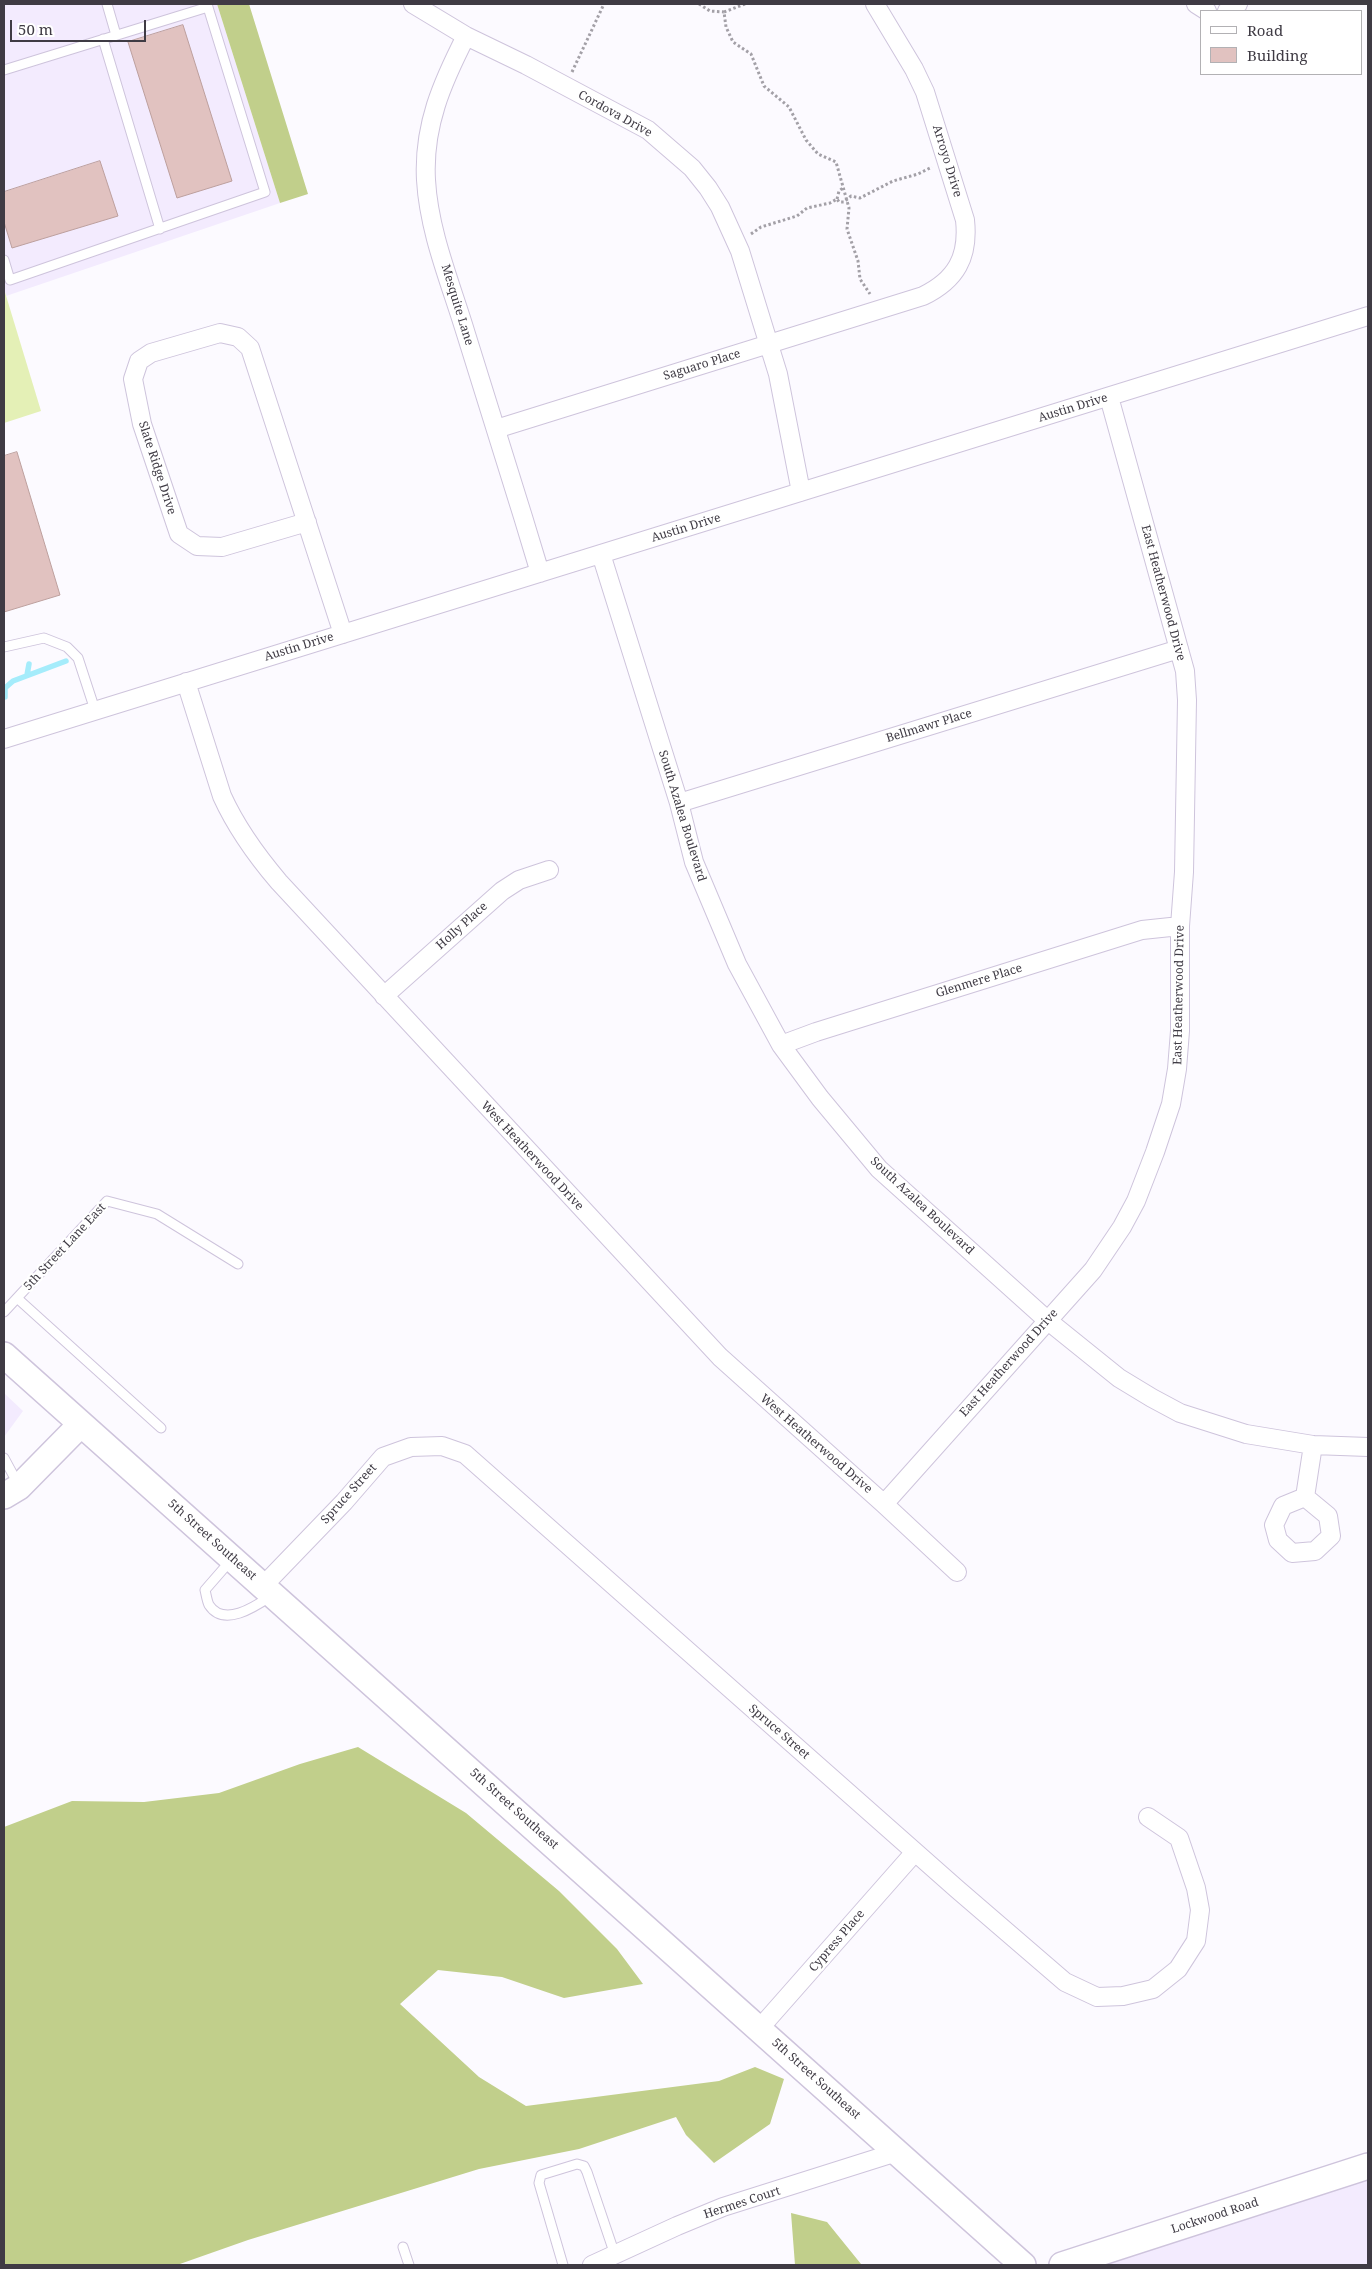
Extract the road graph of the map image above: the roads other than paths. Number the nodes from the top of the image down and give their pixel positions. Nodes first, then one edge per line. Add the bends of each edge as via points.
1 (107, 4) edge
2 (413, 4) edge
3 (875, 4) edge
4 (207, 5) edge
5 (116, 34) junction
6 (466, 36) junction
7 (103, 39) junction
8 (4, 70) edge
9 (160, 229) junction
10 (4, 260) edge
11 (907, 301) joint
12 (1368, 316) edge
13 (769, 345) junction
14 (1108, 397) junction
15 (496, 429) junction
16 (801, 492) junction
17 (306, 522) junction
18 (601, 554) junction
19 (540, 573) junction
20 (343, 634) junction
21 (4, 647) edge
22 (1179, 649) junction
23 (186, 682) junction
24 (95, 710) junction
25 (4, 738) edge
26 (679, 803) junction
27 (549, 870) dead end
28 (1180, 926) junction
29 (384, 996) junction
30 (781, 1045) junction
31 (238, 1264) dead end
32 (17, 1298) junction
33 (4, 1312) edge
34 (1047, 1320) junction
35 (4, 1355) edge
36 (81, 1424) junction
37 (161, 1428) dead end
38 (1313, 1445) junction
39 (1368, 1447) edge
40 (4, 1458) edge
41 (11, 1491) edge
42 (1305, 1496) dead end
43 (884, 1504) junction
44 (233, 1559) junction
45 (957, 1572) dead end
46 (268, 1590) junction
47 (1148, 1817) dead end
48 (916, 1852) junction
49 (759, 2029) junction
50 (897, 2152) junction
51 (1368, 2166) edge
52 (403, 2247) dead end
53 (615, 2255) junction
54 (409, 2265) edge
55 (563, 2265) edge
56 (592, 2265) edge
57 (1023, 2265) edge
58 (1062, 2265) edge

1 - 5 lane
2 - 6 street, Cordova Drive
3 - 11 street, Arroyo Drive via 921,84 966,234 965,249 951,278 938,289
4 - 5 lane
4 - 9 lane via 265,192
5 - 7 lane
6 - 13 street, Cordova Drive via 648,130 692,168 720,207 740,251
6 - 15 street, Mesquite Lane via 436,99 426,180 437,240
7 - 8 lane
7 - 9 lane
9 - 10 lane via 10,280
11 - 13 street, Saguaro Place
12 - 14 street, Austin Drive
13 - 15 street, Saguaro Place
13 - 16 street, Cordova Drive via 778,374
14 - 16 street, Austin Drive
14 - 22 street, East Heatherwood Drive
15 - 19 street, Mesquite Lane
16 - 18 street, Austin Drive
17 - 17 street, Slate Ridge Drive via 250,348 238,337 220,333 151,353 139,362 133,379 142,424 179,534 197,546 222,548
17 - 20 street, Slate Ridge Drive
18 - 19 street, Austin Drive
18 - 26 street, South Azalea Boulevard
19 - 20 street, Austin Drive
20 - 23 street, Austin Drive
21 - 24 lane via 44,638 67,647 78,658
22 - 26 street, Bellmawr Place
22 - 28 street, East Heatherwood Drive via 1187,700
23 - 24 street, Austin Drive
23 - 29 street, West Heatherwood Drive via 222,796 241,834 279,882
24 - 25 street, Austin Drive
26 - 30 street, South Azalea Boulevard via 694,862 712,908 737,964
27 - 29 street, Holly Place via 520,880 502,891
28 - 30 street, Glenmere Place via 1142,930
28 - 34 street, East Heatherwood Drive via 1177,1069 1171,1104 1155,1152 1122,1227 1093,1270
29 - 43 street, West Heatherwood Drive via 720,1358
30 - 34 street, South Azalea Boulevard via 879,1169
31 - 32 lane, 5th Street Lane East via 157,1214 107,1201
32 - 33 lane, 5th Street Lane East
32 - 37 lane
34 - 38 street, South Azalea Boulevard via 1119,1378 1180,1413 1246,1434
34 - 43 street, East Heatherwood Drive
35 - 36 main road, 5th Street Southeast
36 - 41 main road
36 - 44 main road, 5th Street Southeast
38 - 39 street, South Azalea Boulevard
38 - 42 street
40 - 41 lane
43 - 45 street, West Heatherwood Drive
44 - 46 main road, 5th Street Southeast
44 - 46 lane via 205,1590 209,1605 219,1614 250,1611
46 - 48 street, Spruce Street via 383,1457 411,1447 442,1446 465,1454
46 - 49 main road, 5th Street Southeast
47 - 48 street, Spruce Street via 1179,1838 1200,1910 1196,1941 1178,1969 1153,1989 1123,1996 1097,1997 1065,1982
48 - 49 street, Cypress Place
49 - 50 main road, 5th Street Southeast
50 - 53 street, Hermes Court via 723,2208
50 - 57 main road, 5th Street Southeast
51 - 58 main road, Lockwood Road
52 - 54 lane
53 - 55 lane via 587,2172 584,2166 577,2164 540,2175 539,2183
53 - 56 street, Hermes Court

